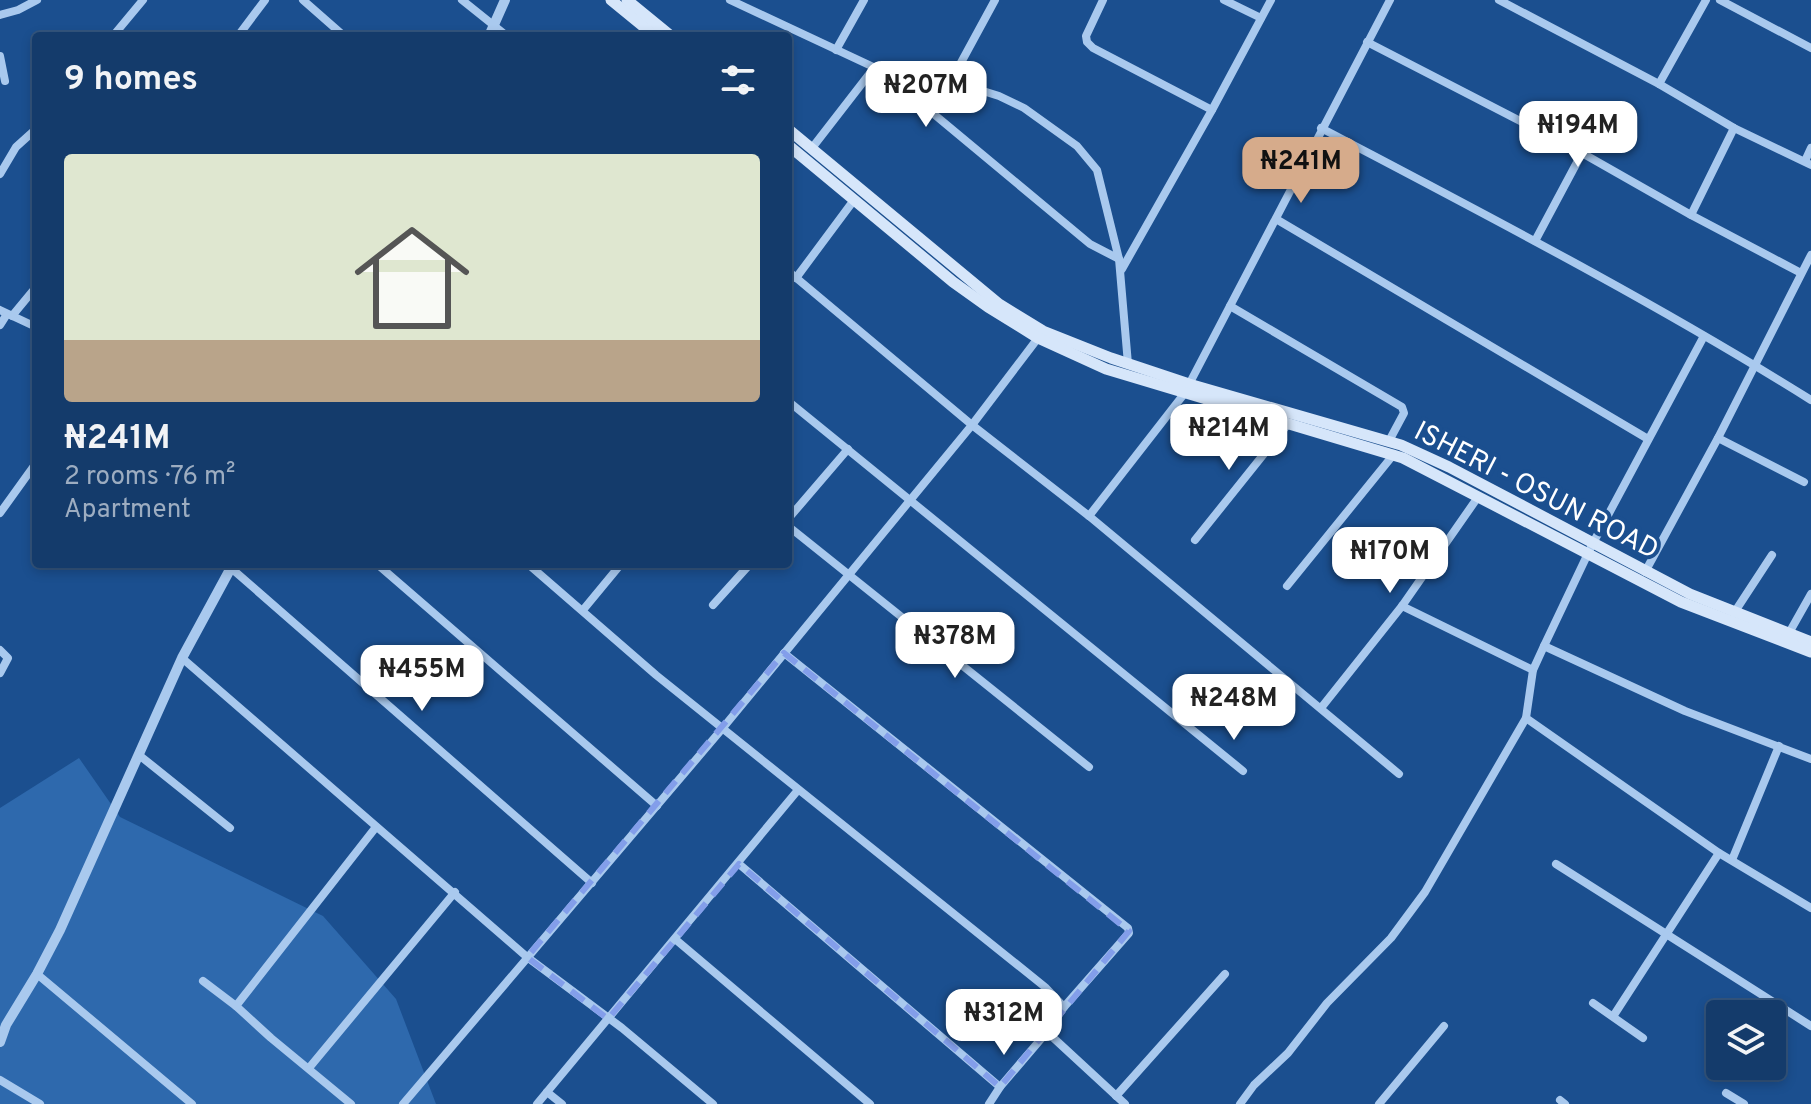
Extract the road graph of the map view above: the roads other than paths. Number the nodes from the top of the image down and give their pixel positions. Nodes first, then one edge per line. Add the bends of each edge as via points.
1 (37, 0) edge
2 (143, 0) edge
3 (265, 0) edge
4 (303, 0) edge
5 (462, 0) edge
6 (505, 0) edge
7 (611, 0) edge
8 (627, 0) edge
9 (730, 0) edge
10 (754, 0) edge
11 (864, 0) edge
12 (995, 0) edge
13 (1103, 0) edge
14 (1224, 0) edge
15 (1271, 0) edge
16 (1390, 0) edge
17 (1499, 0) edge
18 (1706, 0) edge
19 (1720, 0) edge
20 (748, 10) junction
21 (0, 15) edge
22 (1261, 18) junction
23 (492, 31) edge
24 (116, 32) edge
25 (241, 32) edge
26 (339, 32) edge
27 (650, 32) edge
28 (666, 32) edge
29 (1367, 42) junction
30 (1811, 48) edge
31 (836, 50) junction
32 (0, 56) edge
33 (878, 70) junction
34 (5, 81) dead end
35 (951, 81) junction
36 (1659, 84) junction
37 (1212, 110) junction
38 (1321, 128) junction
39 (1734, 128) junction
40 (792, 132) edge
41 (32, 133) edge
42 (792, 148) edge
43 (812, 148) junction
44 (1811, 148) edge
45 (1582, 153) junction
46 (1808, 163) edge
47 (0, 174) edge
48 (854, 200) junction
49 (1691, 215) junction
50 (1276, 219) junction
51 (1535, 241) junction
52 (1811, 255) edge
53 (1119, 259) junction
54 (1121, 270) junction
55 (1801, 273) junction
56 (792, 274) edge
57 (796, 278) junction
58 (32, 291) edge
59 (1230, 306) junction
60 (6, 314) edge
61 (0, 325) edge
62 (32, 325) edge
63 (1704, 336) junction
64 (1038, 338) junction
65 (1128, 364) junction
66 (1755, 365) junction
67 (1186, 389) junction
68 (1811, 400) edge
69 (792, 404) edge
70 (1288, 424) junction
71 (972, 425) junction
72 (1718, 438) junction
73 (1648, 439) junction
74 (1389, 441) junction
75 (848, 449) junction
76 (1394, 454) junction
77 (32, 469) edge
78 (1804, 482) dead end
79 (1478, 497) junction
80 (911, 499) junction
81 (0, 513) edge
82 (792, 514) edge
83 (1089, 516) junction
84 (792, 529) edge
85 (1195, 540) dead end
86 (1590, 549) junction
87 (1772, 555) dead end
88 (231, 568) edge
89 (234, 568) edge
90 (382, 568) edge
91 (533, 568) edge
92 (618, 568) edge
93 (746, 568) edge
94 (1645, 572) junction
95 (848, 575) junction
96 (1287, 586) dead end
97 (1811, 594) edge
98 (713, 605) dead end
99 (1402, 606) junction
100 (583, 610) junction
101 (1734, 613) junction
102 (1789, 633) junction
103 (1811, 642) edge
104 (1544, 646) junction
105 (0, 650) edge
106 (1811, 652) edge
107 (784, 653) junction
108 (182, 658) junction
109 (1533, 670) junction
110 (0, 673) edge
111 (1321, 708) junction
112 (1526, 718) junction
113 (722, 729) junction
114 (1779, 746) junction
115 (139, 755) junction
116 (1811, 759) edge
117 (1089, 767) dead end
118 (1243, 771) dead end
119 (1399, 774) dead end
120 (798, 790) junction
121 (657, 806) junction
122 (376, 827) junction
123 (230, 828) dead end
124 (1719, 853) junction
125 (1732, 860) junction
126 (739, 864) junction
127 (1556, 864) dead end
128 (592, 883) junction
129 (455, 892) junction
130 (1811, 908) edge
131 (1667, 934) junction
132 (675, 939) junction
133 (527, 957) junction
134 (37, 974) junction
135 (1225, 974) dead end
136 (203, 981) dead end
137 (1593, 1003) dead end
138 (236, 1006) junction
139 (1064, 1007) junction
140 (1614, 1015) junction
141 (608, 1019) junction
142 (1444, 1026) dead end
143 (1811, 1026) edge
144 (1047, 1032) junction
145 (1643, 1038) dead end
146 (0, 1042) edge
147 (309, 1068) junction
148 (0, 1080) edge
149 (1000, 1087) junction
150 (547, 1092) junction
151 (1726, 1093) dead end
152 (1116, 1096) junction
153 (40, 1104) edge
154 (192, 1104) edge
155 (351, 1104) edge
156 (403, 1104) edge
157 (537, 1104) edge
158 (562, 1104) edge
159 (713, 1104) edge
160 (870, 1104) edge
161 (989, 1104) edge
162 (1125, 1104) edge
163 (1240, 1104) edge
164 (1379, 1104) edge
165 (1744, 1104) edge

1 - 21 street
2 - 24 street
3 - 25 street
4 - 26 street
5 - 23 street
6 - 23 street
7 - 27 main road
8 - 28 main road
9 - 20 street
10 - 20 street
11 - 31 street
12 - 35 street
13 - 37 street via 1087,42
14 - 22 street
15 - 22 street
16 - 29 street
17 - 36 street
18 - 36 street
19 - 30 street
20 - 31 street
22 - 37 street
29 - 38 street
29 - 45 street
31 - 33 street
32 - 34 street
33 - 35 street
33 - 43 street
33 - 53 street via 1090,244
35 - 53 street via 1024,108 1077,146 1097,170
36 - 39 street
37 - 54 street
38 - 50 street
38 - 51 street
39 - 46 street
39 - 49 street
40 - 43 main road, ISHERI - OSUN ROAD
41 - 47 street
42 - 48 main road
43 - 65 main road, ISHERI - OSUN ROAD via 999,304 1043,331
44 - 46 street
45 - 49 street
45 - 51 street
48 - 57 street
48 - 64 main road via 953,282
49 - 55 street
50 - 59 street
50 - 73 street
51 - 63 street
52 - 55 street
53 - 54 street
54 - 65 street
55 - 66 street
56 - 57 street
57 - 71 street
58 - 60 street
59 - 67 street
59 - 74 street via 1402,407 1403,419
60 - 61 street
60 - 62 street
63 - 66 street
63 - 73 street
64 - 67 main road via 1106,369
64 - 71 street
65 - 67 main road, ISHERI - OSUN ROAD
66 - 68 street
66 - 72 street
67 - 70 main road
67 - 74 main road, ISHERI - OSUN ROAD
67 - 83 street
69 - 75 street
70 - 76 main road
70 - 85 street
71 - 80 street
71 - 83 street
72 - 78 street
72 - 94 street
73 - 86 street
74 - 86 main road, ISHERI - OSUN ROAD via 1449,467
75 - 80 street
75 - 82 street
76 - 79 main road
76 - 96 street
77 - 81 street
79 - 86 main road
79 - 99 street
80 - 95 street
80 - 118 street
83 - 111 street
84 - 95 street
86 - 94 main road, ISHERI - OSUN ROAD
86 - 104 street
86 - 106 main road via 1681,602
87 - 101 street
88 - 108 street
89 - 128 street
90 - 121 street
91 - 100 street
92 - 100 street
93 - 98 street
94 - 101 main road, ISHERI - OSUN ROAD
95 - 107 street
95 - 117 street
97 - 102 street
99 - 109 street
99 - 111 street
100 - 113 street
101 - 102 main road, ISHERI - OSUN ROAD
102 - 103 main road, ISHERI - OSUN ROAD
104 - 109 street
104 - 114 street via 1685,711
105 - 110 street via 8,658
107 - 113 street
107 - 139 street via 1128,928
108 - 115 street
108 - 122 street
109 - 112 street
111 - 119 street
112 - 124 street
112 - 163 street via 1425,892 1391,938
113 - 120 street
113 - 121 street
114 - 116 street
114 - 125 street
115 - 123 street
115 - 134 street
120 - 126 street
120 - 139 street
121 - 128 street
122 - 129 street
122 - 138 street
124 - 125 street
124 - 131 street
125 - 130 street
126 - 132 street
126 - 149 street
127 - 131 street
128 - 133 street
129 - 133 street
129 - 147 street
131 - 140 street
131 - 143 street
132 - 141 street
132 - 160 street
133 - 141 street
133 - 156 street
134 - 146 street
134 - 154 street
135 - 152 street
136 - 138 street
137 - 140 street
138 - 147 street
139 - 144 street
140 - 145 street
141 - 150 street
141 - 159 street
142 - 164 street
144 - 149 street
144 - 152 street
147 - 155 street
148 - 153 street
149 - 161 street
150 - 157 street
150 - 158 street
151 - 165 street
152 - 162 street

